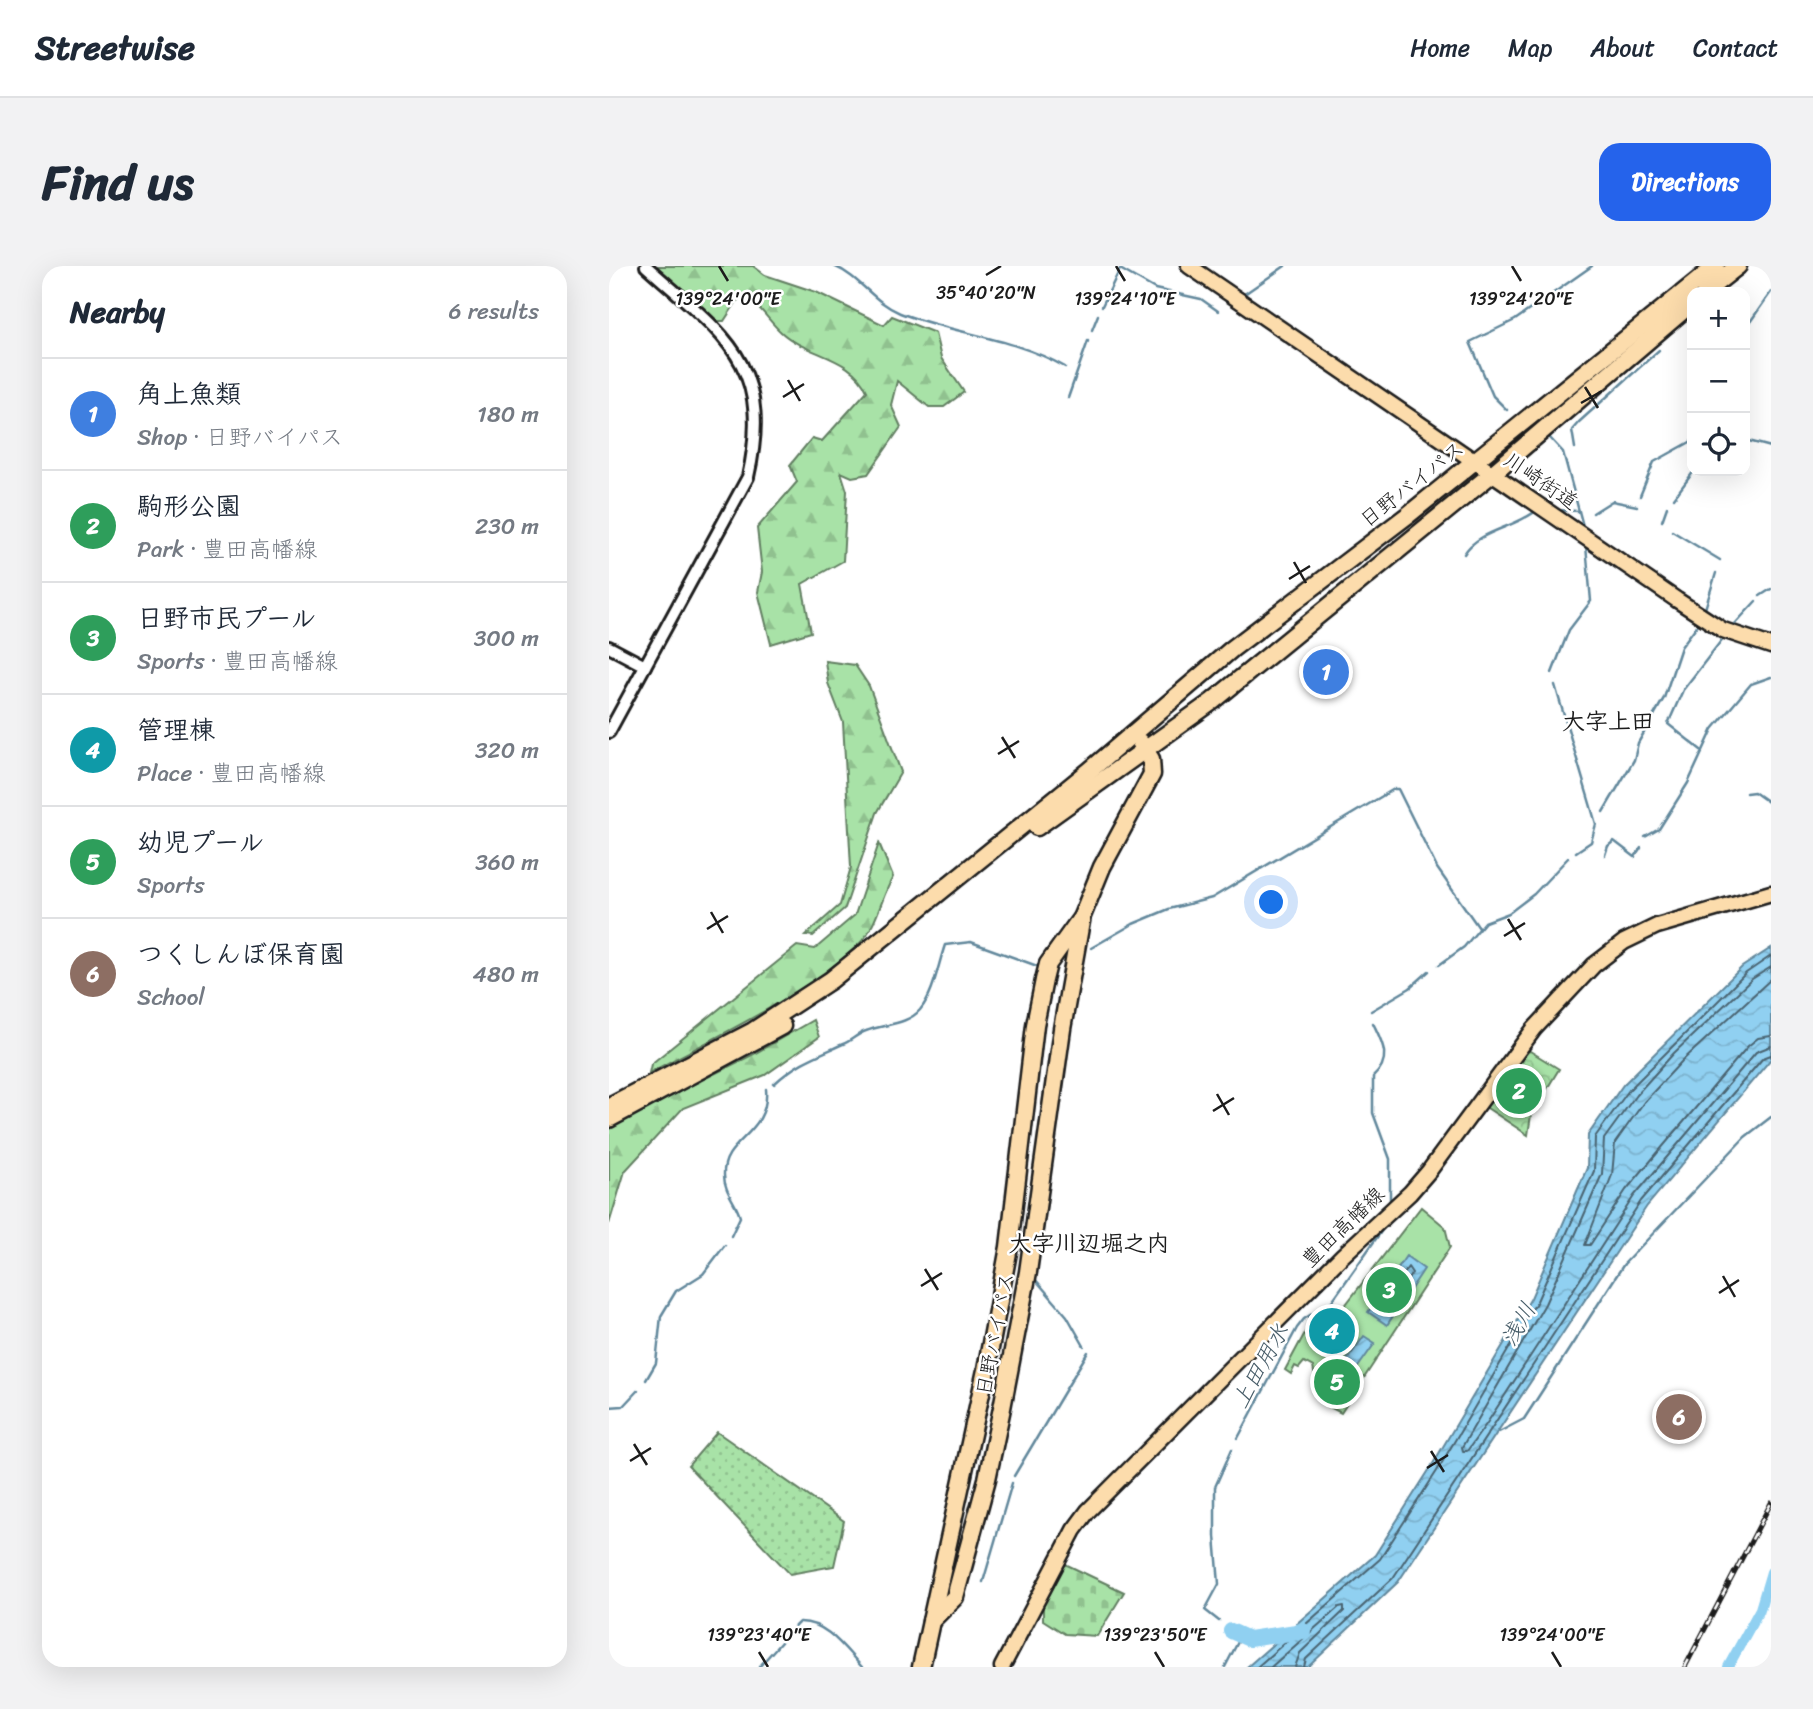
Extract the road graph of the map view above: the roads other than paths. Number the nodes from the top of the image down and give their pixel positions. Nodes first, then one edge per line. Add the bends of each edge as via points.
1 (646, 266) edge
2 (1189, 266) edge
3 (1716, 266) edge
4 (1738, 266) edge
5 (1711, 287) edge
6 (1687, 307) edge
7 (1475, 461) junction
8 (1493, 474) junction
9 (1771, 646) edge
10 (609, 647) edge
11 (645, 666) junction
12 (609, 732) edge
13 (1133, 733) junction
14 (1145, 749) junction
15 (1771, 893) edge
16 (921, 915) junction
17 (1083, 916) junction
18 (782, 1020) junction
19 (609, 1106) edge
20 (609, 1119) edge
21 (931, 1621) junction
22 (921, 1667) edge
23 (1002, 1667) edge

1 - 11 street via 731,347 749,381 757,422 748,477
2 - 7 main road, 川崎街道
3 - 7 highway, 日野バイパス
4 - 5 highway
6 - 8 highway, 日野バイパス
7 - 8 main road, 川崎街道
7 - 13 highway, 日野バイパス via 1247,637
8 - 9 main road, 川崎街道 via 1723,630
8 - 14 highway, 日野バイパス via 1213,701
10 - 11 street
11 - 12 street
13 - 14 highway
13 - 16 highway, 日野バイパス
14 - 16 highway, 日野バイパス
14 - 17 highway, 日野バイパス via 1153,764 1152,774 1102,867
15 - 23 main road, 豊田高幡線 via 1640,933 1610,953 1561,998 1410,1193 1088,1511
16 - 18 highway, 日野バイパス via 842,986
17 - 21 highway, 日野バイパス via 1048,964 1035,1025 1007,1258
17 - 21 highway, 日野バイパス via 1060,1040 1028,1272 1000,1420 955,1597
18 - 19 highway, 日野バイパス
18 - 20 highway, 日野バイパス
21 - 22 highway, 日野バイパス

